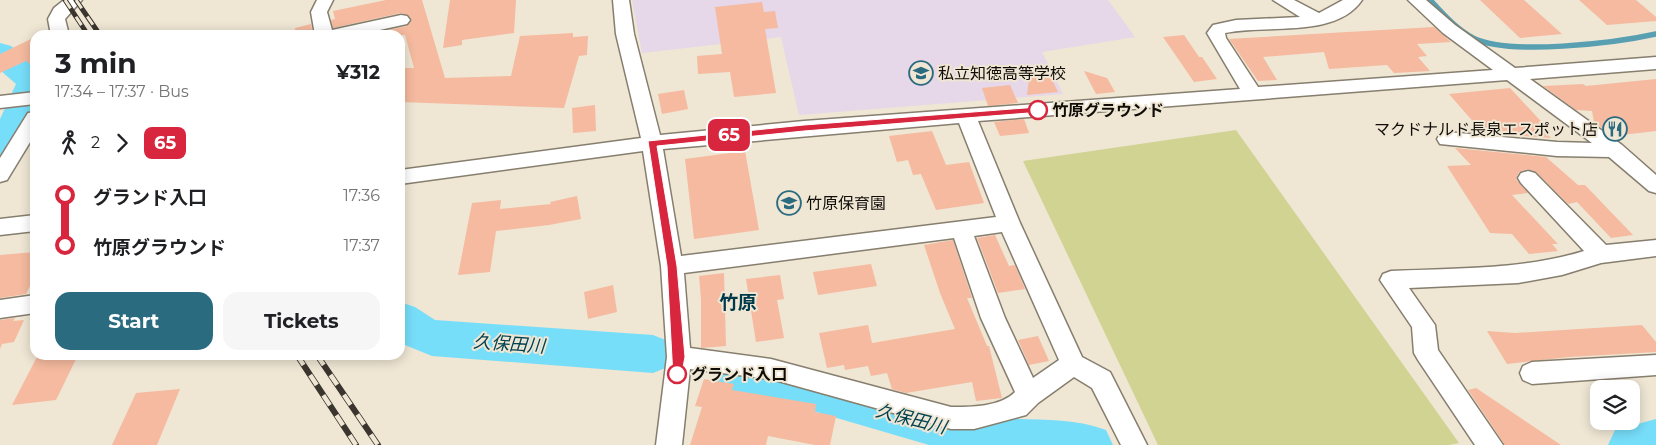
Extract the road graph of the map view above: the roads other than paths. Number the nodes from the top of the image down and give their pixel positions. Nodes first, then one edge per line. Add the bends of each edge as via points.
1 (74, 0) edge
2 (325, 0) edge
3 (621, 0) edge
4 (1281, 0) edge
5 (1354, 0) edge
6 (1416, 0) edge
7 (401, 20) dead end
8 (1319, 20) junction
9 (57, 30) edge
10 (323, 30) edge
11 (355, 30) edge
12 (1656, 63) edge
13 (1511, 75) junction
14 (1254, 94) junction
15 (30, 98) edge
16 (3, 101) edge
17 (966, 116) junction
18 (30, 126) edge
19 (1447, 139) dead end
20 (652, 143) junction
21 (1615, 150) junction
22 (0, 175) edge
23 (405, 176) edge
24 (1528, 178) dead end
25 (1656, 186) edge
26 (1009, 223) junction
27 (30, 224) edge
28 (0, 227) edge
29 (961, 229) junction
30 (1656, 248) edge
31 (1602, 254) junction
32 (672, 266) junction
33 (30, 305) edge
34 (0, 309) edge
35 (679, 357) junction
36 (1073, 364) junction
37 (1656, 365) edge
38 (1532, 373) dead end
39 (1029, 395) junction
40 (669, 445) edge
41 (1134, 445) edge
42 (1490, 445) edge

1 - 9 street via 56,16 54,24
2 - 10 street via 319,12
3 - 20 street via 625,34
4 - 8 street
5 - 8 street via 1339,13
6 - 13 street
7 - 11 street
8 - 14 street via 1219,30 1216,33
12 - 13 street
13 - 14 street
13 - 21 street
14 - 17 street
15 - 16 street
17 - 20 street
17 - 26 street
18 - 22 street
19 - 21 street via 1557,149
20 - 23 street
20 - 32 street
21 - 25 street
24 - 31 street
26 - 29 street
26 - 36 street
27 - 28 street
29 - 32 street
29 - 39 street via 993,318
30 - 31 street
31 - 42 street via 1518,274 1391,280 1423,325 1426,353
32 - 35 street
33 - 34 street
35 - 39 street via 771,369 950,418 974,418 1016,407
35 - 40 street
36 - 39 street
36 - 41 street via 1101,380
37 - 38 street

